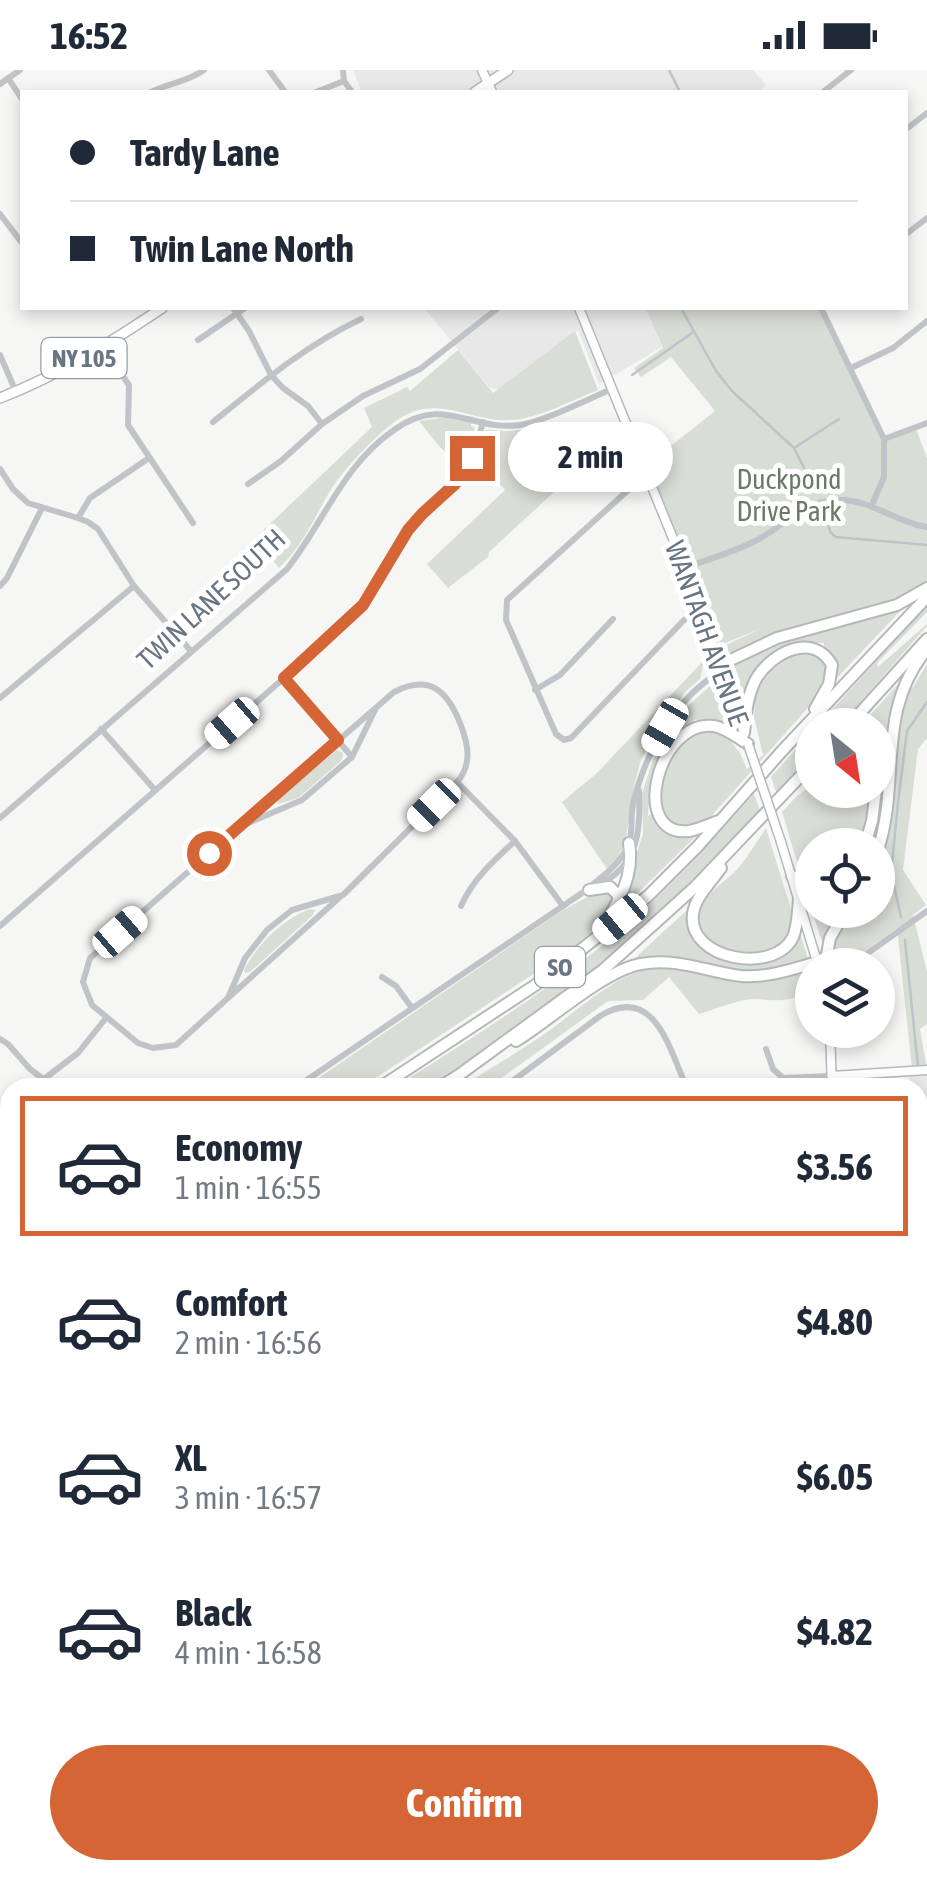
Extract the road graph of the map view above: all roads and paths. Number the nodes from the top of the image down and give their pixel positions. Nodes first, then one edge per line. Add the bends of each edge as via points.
1 (20, 70) edge
2 (204, 70) edge
3 (344, 70) edge
4 (482, 70) edge
5 (508, 70) edge
6 (851, 70) edge
7 (8, 78) junction
8 (344, 81) junction
9 (0, 84) edge
10 (490, 88) edge
11 (155, 90) edge
12 (321, 90) edge
13 (351, 90) edge
14 (825, 90) edge
15 (20, 95) edge
16 (0, 214) edge
17 (20, 240) edge
18 (159, 310) edge
19 (235, 310) edge
20 (495, 310) edge
21 (580, 310) edge
22 (822, 310) edge
23 (361, 319) dead end
24 (927, 321) edge
25 (198, 340) dead end
26 (103, 348) junction
27 (0, 356) edge
28 (851, 368) junction
29 (271, 375) junction
30 (612, 388) junction
31 (16, 392) junction
32 (0, 398) edge
33 (213, 422) dead end
34 (482, 422) junction
35 (927, 423) edge
36 (322, 424) junction
37 (884, 439) junction
38 (149, 458) junction
39 (0, 469) edge
40 (646, 473) junction
41 (248, 484) dead end
42 (871, 507) junction
43 (42, 508) junction
44 (78, 518) junction
45 (192, 523) dead end
46 (927, 526) edge
47 (685, 568) junction
48 (3, 576) edge
49 (0, 586) edge
50 (134, 586) junction
51 (927, 588) edge
52 (927, 596) edge
53 (700, 613) junction
54 (613, 619) dead end
55 (927, 639) edge
56 (927, 649) edge
57 (191, 651) junction
58 (721, 668) junction
59 (284, 678) junction
60 (536, 690) junction
61 (0, 698) edge
62 (376, 708) junction
63 (864, 708) edge
64 (101, 729) junction
65 (746, 739) junction
66 (338, 740) junction
67 (782, 750) junction
68 (352, 757) junction
69 (457, 782) junction
70 (795, 782) edge
71 (795, 786) edge
72 (155, 790) junction
73 (782, 796) junction
74 (0, 818) edge
75 (720, 820) junction
76 (756, 825) junction
77 (239, 826) junction
78 (884, 828) edge
79 (516, 841) junction
80 (630, 849) junction
81 (792, 876) junction
82 (795, 878) edge
83 (795, 885) edge
84 (586, 892) junction
85 (343, 894) junction
86 (618, 902) junction
87 (460, 906) dead end
88 (563, 906) junction
89 (927, 910) edge
90 (0, 926) edge
91 (796, 928) edge
92 (591, 943) junction
93 (875, 948) edge
94 (795, 969) edge
95 (382, 977) dead end
96 (228, 998) junction
97 (412, 1008) junction
98 (106, 1018) junction
99 (0, 1039) edge
100 (831, 1048) edge
101 (766, 1049) dead end
102 (927, 1070) edge
103 (459, 1075) junction
104 (832, 1076) junction
105 (44, 1078) joint
106 (310, 1078) edge
107 (393, 1078) edge
108 (454, 1078) edge
109 (516, 1078) edge
110 (682, 1078) edge

1 - 7 street
2 - 11 street
3 - 8 street
4 - 10 main road
5 - 10 main road
6 - 14 street
7 - 9 street
7 - 15 street
8 - 12 street
8 - 13 street
16 - 17 street
18 - 26 main road, NY 105
19 - 25 street
19 - 29 street
20 - 36 street via 420,369
21 - 30 main road, WANTAGH AVENUE
22 - 28 street
23 - 29 street
24 - 28 street via 893,348
26 - 31 main road, NY 105
26 - 38 street via 129,385 128,426
27 - 31 street
28 - 37 street
29 - 33 street
29 - 36 street
30 - 34 street, TWIN LANE SOUTH via 527,424
30 - 40 main road, WANTAGH AVENUE
31 - 32 main road, NY 105
34 - 57 street, TWIN LANE SOUTH via 429,414 392,430 340,485 287,569
34 - 59 street via 465,471 408,530 363,605
35 - 37 street
36 - 41 street
37 - 42 street via 884,477
38 - 44 street via 90,498
38 - 45 street
39 - 43 street via 22,499
40 - 47 main road, WANTAGH AVENUE
40 - 60 street via 507,600 506,620
42 - 46 street
42 - 47 street via 814,503 756,541
43 - 44 street
43 - 48 street
44 - 50 street via 98,529
47 - 53 main road, WANTAGH AVENUE
48 - 49 street
50 - 57 street
50 - 61 street
51 - 58 highway via 880,611 777,638
52 - 67 highway, SO
53 - 58 main road, WANTAGH AVENUE
53 - 60 street via 684,620 567,740 553,730
54 - 60 street via 560,675
55 - 63 highway
56 - 78 highway via 914,664 894,716
57 - 64 street, TWIN LANE SOUTH
58 - 65 main road, WANTAGH AVENUE
58 - 80 street via 653,748 639,785 639,831
59 - 66 street
59 - 72 street
62 - 66 street
62 - 68 street
62 - 69 street via 407,686 443,693 467,742 468,760
64 - 72 street
64 - 74 street, TWIN LANE SOUTH
65 - 67 highway via 748,696 763,668 786,651 820,651 832,665 830,684
65 - 75 highway via 712,726 696,728 676,742 659,773 654,798 665,822 692,831
65 - 81 main road, WANTAGH AVENUE, bridge
66 - 68 street
66 - 77 street
67 - 75 highway, SO
68 - 77 street via 302,800
69 - 79 street
69 - 85 street
70 - 73 highway, SO
71 - 73 highway
72 - 90 street
73 - 76 highway, SO
75 - 92 highway, SO via 648,896
76 - 91 highway via 694,907 692,923 706,946 750,959 781,951
76 - 103 highway, SO via 603,970
77 - 98 street via 90,958 83,982
79 - 87 street via 469,887
79 - 88 street
80 - 84 street via 618,873
80 - 86 highway
81 - 82 highway
81 - 83 main road, WANTAGH AVENUE
84 - 86 highway via 610,886
84 - 88 street
85 - 96 street
85 - 96 street via 292,910 266,930
86 - 92 highway
88 - 97 street
89 - 93 street
92 - 107 highway, SO
94 - 103 highway via 740,976 639,964 607,977
95 - 97 street
96 - 98 street via 168,1048 138,1043
97 - 106 street
98 - 105 street via 78,1053
99 - 105 street
100 - 104 main road
101 - 104 street via 783,1078
102 - 104 main road
103 - 108 highway, SO
109 - 110 street via 600,1016 628,1006 656,1020

